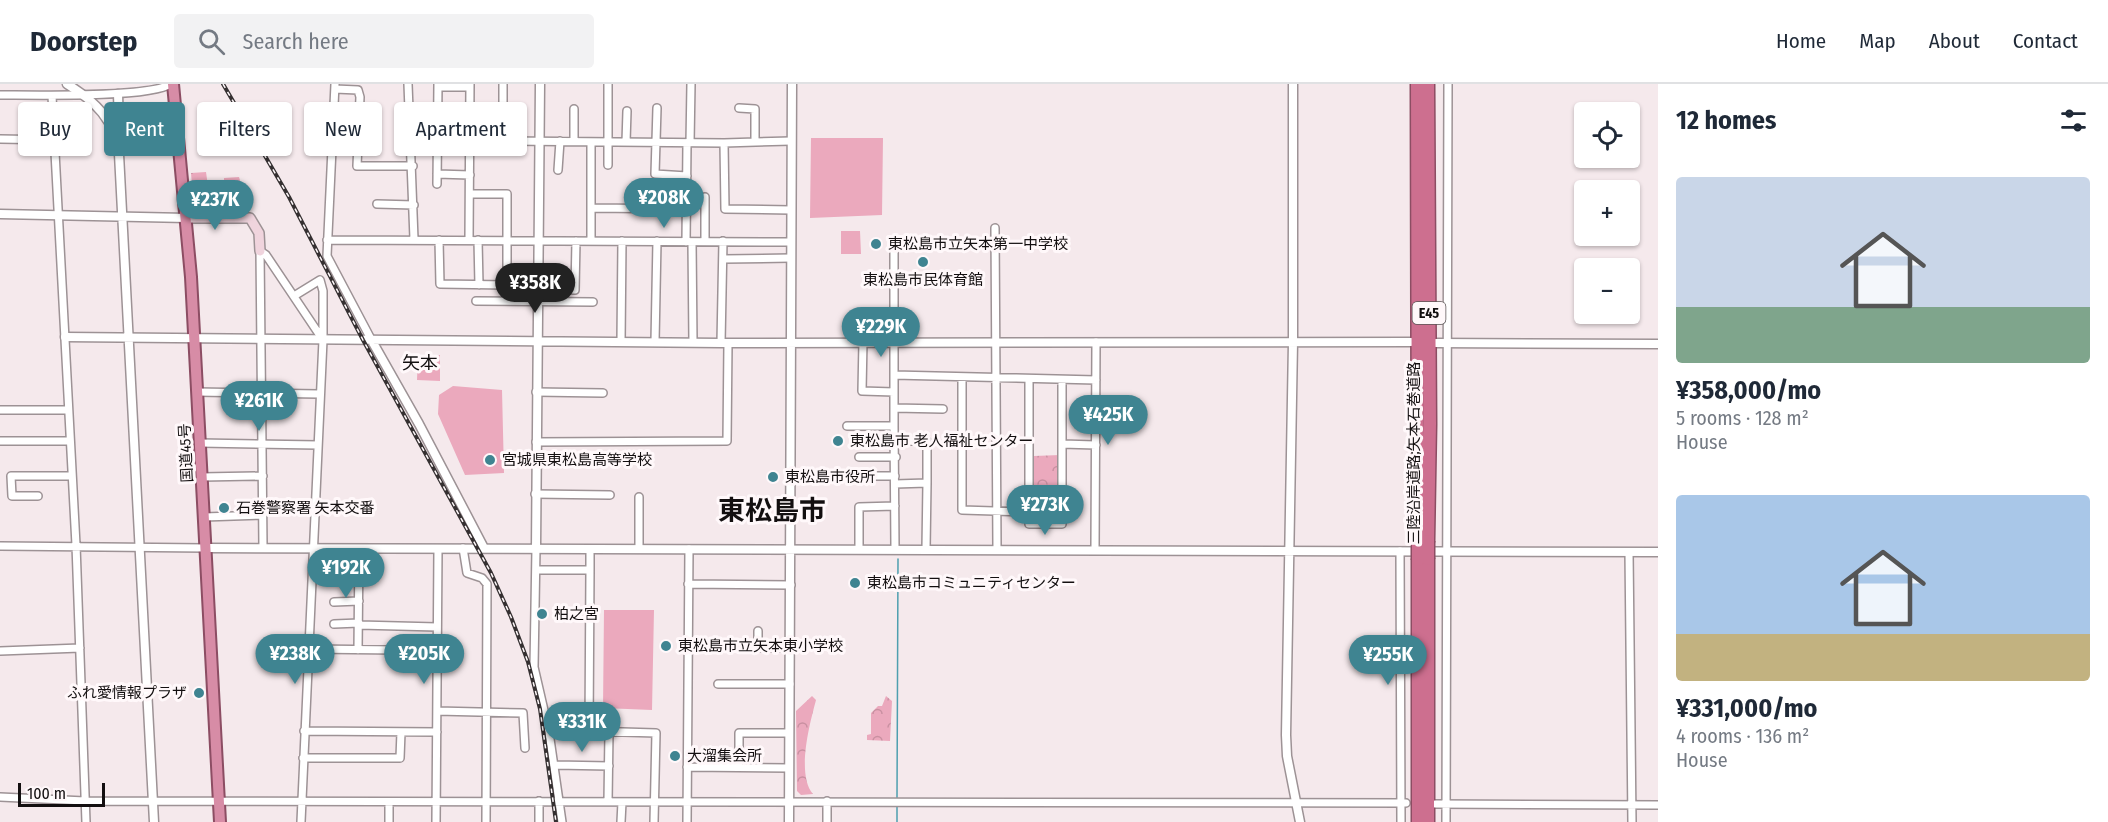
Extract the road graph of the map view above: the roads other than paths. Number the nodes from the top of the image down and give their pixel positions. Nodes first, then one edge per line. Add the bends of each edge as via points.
1 (67, 84) edge
2 (172, 84) edge
3 (408, 84) edge
4 (503, 84) edge
5 (540, 84) edge
6 (608, 84) edge
7 (691, 84) edge
8 (792, 84) edge
9 (1293, 84) edge
10 (1417, 84) edge
11 (1428, 84) edge
12 (1448, 84) edge
13 (438, 86) edge
14 (470, 86) edge
15 (335, 87) edge
16 (81, 93) junction
17 (118, 94) junction
18 (0, 95) edge
19 (52, 96) junction
20 (52, 102) edge
21 (118, 102) edge
22 (409, 102) edge
23 (437, 102) edge
24 (470, 102) edge
25 (503, 102) edge
26 (657, 108) dead end
27 (739, 108) dead end
28 (574, 109) dead end
29 (627, 111) dead end
30 (104, 116) edge
31 (0, 140) edge
32 (18, 140) edge
33 (527, 140) edge
34 (539, 140) junction
35 (560, 141) junction
36 (574, 141) junction
37 (591, 141) junction
38 (657, 141) junction
39 (791, 141) junction
40 (608, 142) junction
41 (626, 142) junction
42 (755, 142) junction
43 (689, 143) junction
44 (724, 143) junction
45 (56, 156) edge
46 (119, 156) edge
47 (413, 156) edge
48 (436, 156) edge
49 (470, 156) edge
50 (608, 165) dead end
51 (413, 166) junction
52 (558, 170) dead end
53 (436, 174) junction
54 (471, 175) junction
55 (687, 176) junction
56 (436, 184) dead end
57 (471, 194) junction
58 (705, 197) dead end
59 (377, 204) dead end
60 (414, 205) junction
61 (592, 208) junction
62 (687, 209) junction
63 (791, 210) junction
64 (0, 214) edge
65 (59, 215) junction
66 (122, 217) junction
67 (187, 218) junction
68 (995, 228) dead end
69 (327, 240) junction
70 (414, 240) junction
71 (439, 240) junction
72 (469, 240) junction
73 (478, 240) junction
74 (591, 240) junction
75 (576, 241) junction
76 (622, 241) junction
77 (657, 241) junction
78 (705, 241) junction
79 (507, 242) junction
80 (538, 242) junction
81 (689, 242) junction
82 (723, 242) junction
83 (790, 242) junction
84 (894, 242) dead end
85 (260, 251) junction
86 (791, 258) junction
87 (724, 259) junction
88 (479, 285) junction
89 (538, 289) junction
90 (294, 296) junction
91 (476, 301) dead end
92 (538, 302) junction
93 (593, 302) dead end
94 (65, 337) junction
95 (128, 338) junction
96 (260, 339) junction
97 (194, 340) junction
98 (323, 340) junction
99 (372, 341) junction
100 (537, 341) junction
101 (863, 341) junction
102 (621, 342) junction
103 (656, 342) junction
104 (693, 342) junction
105 (789, 342) junction
106 (894, 342) junction
107 (996, 342) junction
108 (1096, 342) junction
109 (1293, 342) junction
110 (1411, 342) dead end
111 (724, 343) junction
112 (1436, 343) dead end
113 (1448, 343) junction
114 (1658, 344) edge
115 (894, 375) junction
116 (962, 377) junction
117 (997, 377) junction
118 (1029, 379) junction
119 (1062, 380) junction
120 (1096, 380) junction
121 (197, 392) junction
122 (894, 392) junction
123 (261, 393) junction
124 (536, 393) junction
125 (603, 393) dead end
126 (320, 394) junction
127 (894, 408) junction
128 (943, 409) dead end
129 (0, 410) edge
130 (68, 410) junction
131 (848, 426) dead end
132 (894, 426) junction
133 (0, 441) edge
134 (70, 441) junction
135 (896, 441) junction
136 (536, 442) junction
137 (200, 443) junction
138 (1062, 444) junction
139 (263, 445) junction
140 (318, 445) junction
141 (1096, 446) junction
142 (859, 457) dead end
143 (896, 457) junction
144 (71, 476) junction
145 (263, 476) junction
146 (861, 476) dead end
147 (202, 477) junction
148 (895, 480) junction
149 (927, 483) junction
150 (535, 494) junction
151 (610, 495) dead end
152 (38, 496) dead end
153 (639, 497) dead end
154 (895, 506) junction
155 (996, 511) junction
156 (1028, 512) junction
157 (263, 516) junction
158 (204, 517) junction
159 (1423, 541) junction
160 (76, 545) junction
161 (0, 546) edge
162 (138, 547) junction
163 (206, 548) junction
164 (263, 548) junction
165 (315, 548) junction
166 (484, 548) junction
167 (536, 548) junction
168 (859, 548) junction
169 (895, 548) junction
170 (997, 548) junction
171 (359, 549) junction
172 (438, 549) junction
173 (463, 549) junction
174 (590, 549) junction
175 (639, 549) junction
176 (688, 549) junction
177 (791, 549) junction
178 (926, 549) junction
179 (1095, 549) junction
180 (1291, 550) junction
181 (1400, 551) junction
182 (1446, 551) junction
183 (1629, 552) junction
184 (1658, 552) edge
185 (1423, 559) junction
186 (536, 570) junction
187 (590, 570) junction
188 (688, 584) junction
189 (791, 585) junction
190 (359, 601) junction
191 (334, 602) dead end
192 (334, 624) dead end
193 (359, 624) junction
194 (437, 627) junction
195 (758, 631) dead end
196 (790, 647) junction
197 (80, 648) junction
198 (309, 649) junction
199 (358, 650) junction
200 (398, 650) dead end
201 (0, 651) edge
202 (718, 684) dead end
203 (790, 684) junction
204 (437, 711) junction
205 (488, 713) junction
206 (304, 731) junction
207 (401, 732) junction
208 (437, 732) junction
209 (609, 732) junction
210 (789, 733) junction
211 (525, 748) dead end
212 (303, 758) junction
213 (555, 765) junction
214 (609, 766) junction
215 (687, 767) junction
216 (739, 767) junction
217 (789, 768) junction
218 (0, 797) edge
219 (218, 799) junction
220 (153, 800) junction
221 (436, 800) junction
222 (486, 800) junction
223 (85, 801) junction
224 (302, 801) junction
225 (539, 801) junction
226 (559, 801) junction
227 (622, 801) junction
228 (789, 801) junction
229 (827, 801) junction
230 (389, 802) junction
231 (608, 802) junction
232 (654, 802) junction
233 (687, 802) junction
234 (1296, 803) junction
235 (1403, 803) junction
236 (1446, 803) junction
237 (1435, 804) dead end
238 (1632, 804) junction
239 (1658, 805) edge
240 (86, 822) edge
241 (154, 822) edge
242 (220, 822) edge
243 (301, 822) edge
244 (389, 822) edge
245 (436, 822) edge
246 (486, 822) edge
247 (539, 822) edge
248 (562, 822) edge
249 (621, 822) edge
250 (654, 822) edge
251 (687, 822) edge
252 (789, 822) edge
253 (826, 822) edge
254 (1300, 822) edge
255 (1401, 822) edge
256 (1418, 822) edge
257 (1428, 822) edge
258 (1446, 822) edge
259 (1632, 822) edge

1 - 16 street
2 - 17 street
2 - 67 highway, 国道45号
3 - 22 street
4 - 25 street
5 - 34 street
6 - 40 street
7 - 43 street
8 - 39 street
9 - 109 street
10 - 159 highway, 三陸沿岸道路;矢本石巻道路 / E45
11 - 159 highway, 三陸沿岸道路;矢本石巻道路 / E45 via 1431,424
12 - 113 street
13 - 14 street
13 - 23 street
14 - 24 street
15 - 51 street via 358,90 360,97 357,166
15 - 69 street
16 - 17 street
16 - 19 street
16 - 30 street
17 - 21 street
18 - 19 street
19 - 20 street
26 - 38 street
27 - 42 street via 755,109
28 - 36 street
29 - 41 street
31 - 32 street
33 - 34 street
34 - 35 street
34 - 80 street
35 - 36 street
35 - 52 street
36 - 37 street
37 - 40 street
37 - 61 street
38 - 41 street
38 - 43 street
38 - 55 street via 656,174
39 - 42 street
39 - 63 street
40 - 41 street
40 - 50 street
42 - 44 street
43 - 44 street
43 - 55 street
44 - 63 street via 725,209
45 - 65 street
46 - 66 street
47 - 51 street
48 - 53 street
49 - 54 street
51 - 60 street
53 - 54 street
53 - 56 street
54 - 57 street
55 - 62 street
57 - 72 street
57 - 79 street via 507,194
58 - 78 street
59 - 60 street
60 - 70 street
61 - 62 street
61 - 74 street
62 - 81 street
63 - 83 street
64 - 65 street
65 - 66 street
65 - 94 street
66 - 67 street
66 - 95 street
67 - 85 main road via 250,218 258,228
67 - 97 highway, 国道45号
68 - 107 street
69 - 70 street
69 - 99 street via 331,268
70 - 71 street
71 - 72 street
71 - 88 street via 440,284
72 - 73 street
73 - 79 street
73 - 88 street
74 - 75 street
74 - 76 street
75 - 80 street
75 - 89 street via 575,290
76 - 77 street
76 - 102 street
77 - 81 street
77 - 103 street
78 - 81 street
78 - 82 street
79 - 80 street
79 - 88 street via 507,285
80 - 89 street
81 - 104 street
82 - 83 street
82 - 87 street
83 - 86 street
84 - 106 street
85 - 90 street
85 - 96 street
86 - 87 street
86 - 105 street
87 - 111 street
89 - 92 street
90 - 98 street
90 - 98 street via 320,280
91 - 92 street
92 - 93 street
92 - 100 street
94 - 95 street
94 - 130 street
95 - 97 street
95 - 162 street
96 - 97 street
96 - 98 street
96 - 123 street
97 - 121 highway, 国道45号
98 - 99 street
98 - 126 street
99 - 100 street
99 - 166 street
100 - 102 street
100 - 124 street
101 - 105 street
101 - 106 street
101 - 122 street via 862,391
102 - 103 street
103 - 104 street
104 - 111 street
105 - 111 street
105 - 177 street
106 - 107 street
106 - 115 street
107 - 108 street
107 - 117 street
108 - 109 street
108 - 120 street
109 - 110 street
109 - 180 street
111 - 136 street via 727,441
112 - 113 street
113 - 114 street
113 - 182 street
115 - 116 street
115 - 122 street
116 - 117 street
116 - 155 street via 962,510
117 - 118 street
117 - 155 street
118 - 119 street
118 - 156 street
119 - 120 street
119 - 138 street
120 - 141 street
121 - 123 street
121 - 137 highway, 国道45号
122 - 127 street
123 - 126 street
123 - 139 street
124 - 125 street
124 - 136 street
126 - 140 street
127 - 128 street
127 - 132 street
129 - 130 street
130 - 134 street
131 - 132 street
132 - 135 street
133 - 134 street
134 - 144 street
135 - 143 street
135 - 149 street via 927,441
136 - 150 street
137 - 139 street
137 - 147 highway, 国道45号
138 - 141 street
138 - 156 street via 1062,524 1029,524
139 - 140 street
139 - 145 street
140 - 165 street
141 - 179 street
142 - 143 street
143 - 148 street
144 - 152 street via 11,476 12,496
144 - 160 street
145 - 147 street
145 - 157 street
146 - 148 street
147 - 158 highway, 国道45号
148 - 149 street
148 - 154 street
149 - 178 street
150 - 151 street
150 - 167 street
153 - 175 street
154 - 168 street via 860,507
154 - 169 street
155 - 156 street
155 - 170 street
157 - 158 street
157 - 164 street
158 - 163 highway, 国道45号
159 - 185 highway, 三陸沿岸道路;矢本石巻道路 / E45, bridge
160 - 161 street
160 - 162 street
160 - 197 street
162 - 163 street
162 - 220 street
163 - 164 street
163 - 219 highway, 国道45号
164 - 165 street
165 - 171 street
165 - 198 street
166 - 167 street
166 - 173 street
167 - 174 street
167 - 186 street
168 - 169 street
168 - 177 street
169 - 178 street
170 - 178 street
170 - 179 street
171 - 172 street
171 - 190 street
172 - 173 street
172 - 194 street
173 - 205 street via 467,573 487,584
174 - 175 street
174 - 187 street
175 - 176 street
176 - 177 street
176 - 188 street
177 - 189 street
179 - 180 street
180 - 181 street
180 - 234 street via 1286,735
181 - 182 street
181 - 235 street
182 - 183 street
182 - 236 street
183 - 184 street
183 - 238 street
185 - 256 highway, 三陸沿岸道路;矢本石巻道路 / E45
185 - 257 highway, 三陸沿岸道路;矢本石巻道路 / E45
186 - 187 street
186 - 213 street via 534,667
187 - 209 street via 589,731
188 - 189 street
188 - 215 street
189 - 196 street
190 - 191 street
190 - 193 street
192 - 193 street
193 - 194 street
193 - 199 street
194 - 204 street
195 - 196 street via 758,648
196 - 203 street
197 - 201 street
197 - 223 street
198 - 199 street
198 - 206 street
199 - 200 street
202 - 203 street
203 - 210 street
204 - 205 street
204 - 208 street
205 - 211 street via 523,713
205 - 222 street
206 - 207 street
206 - 212 street
207 - 208 street
207 - 212 street via 400,758
208 - 221 street
209 - 214 street
209 - 232 street via 656,733
210 - 216 street via 739,733
210 - 217 street
212 - 224 street
213 - 214 street
213 - 226 street
214 - 231 street
215 - 216 street
215 - 233 street
216 - 217 street
217 - 228 street
218 - 223 street
219 - 220 street
219 - 224 street
219 - 242 highway, 国道45号
220 - 223 street
220 - 241 street
221 - 222 street
221 - 230 street
221 - 245 street
222 - 225 street
222 - 246 street
223 - 240 street
224 - 230 street
224 - 243 street
225 - 226 street
225 - 247 street
226 - 231 street
226 - 248 street
227 - 231 street
227 - 232 street
227 - 249 street
228 - 229 street
228 - 233 street
228 - 252 street
229 - 234 street
229 - 253 street
230 - 244 street
232 - 233 street
232 - 250 street
233 - 251 street
234 - 235 street
234 - 254 street
235 - 255 street
236 - 237 street
236 - 238 street
236 - 258 street
238 - 239 street
238 - 259 street

